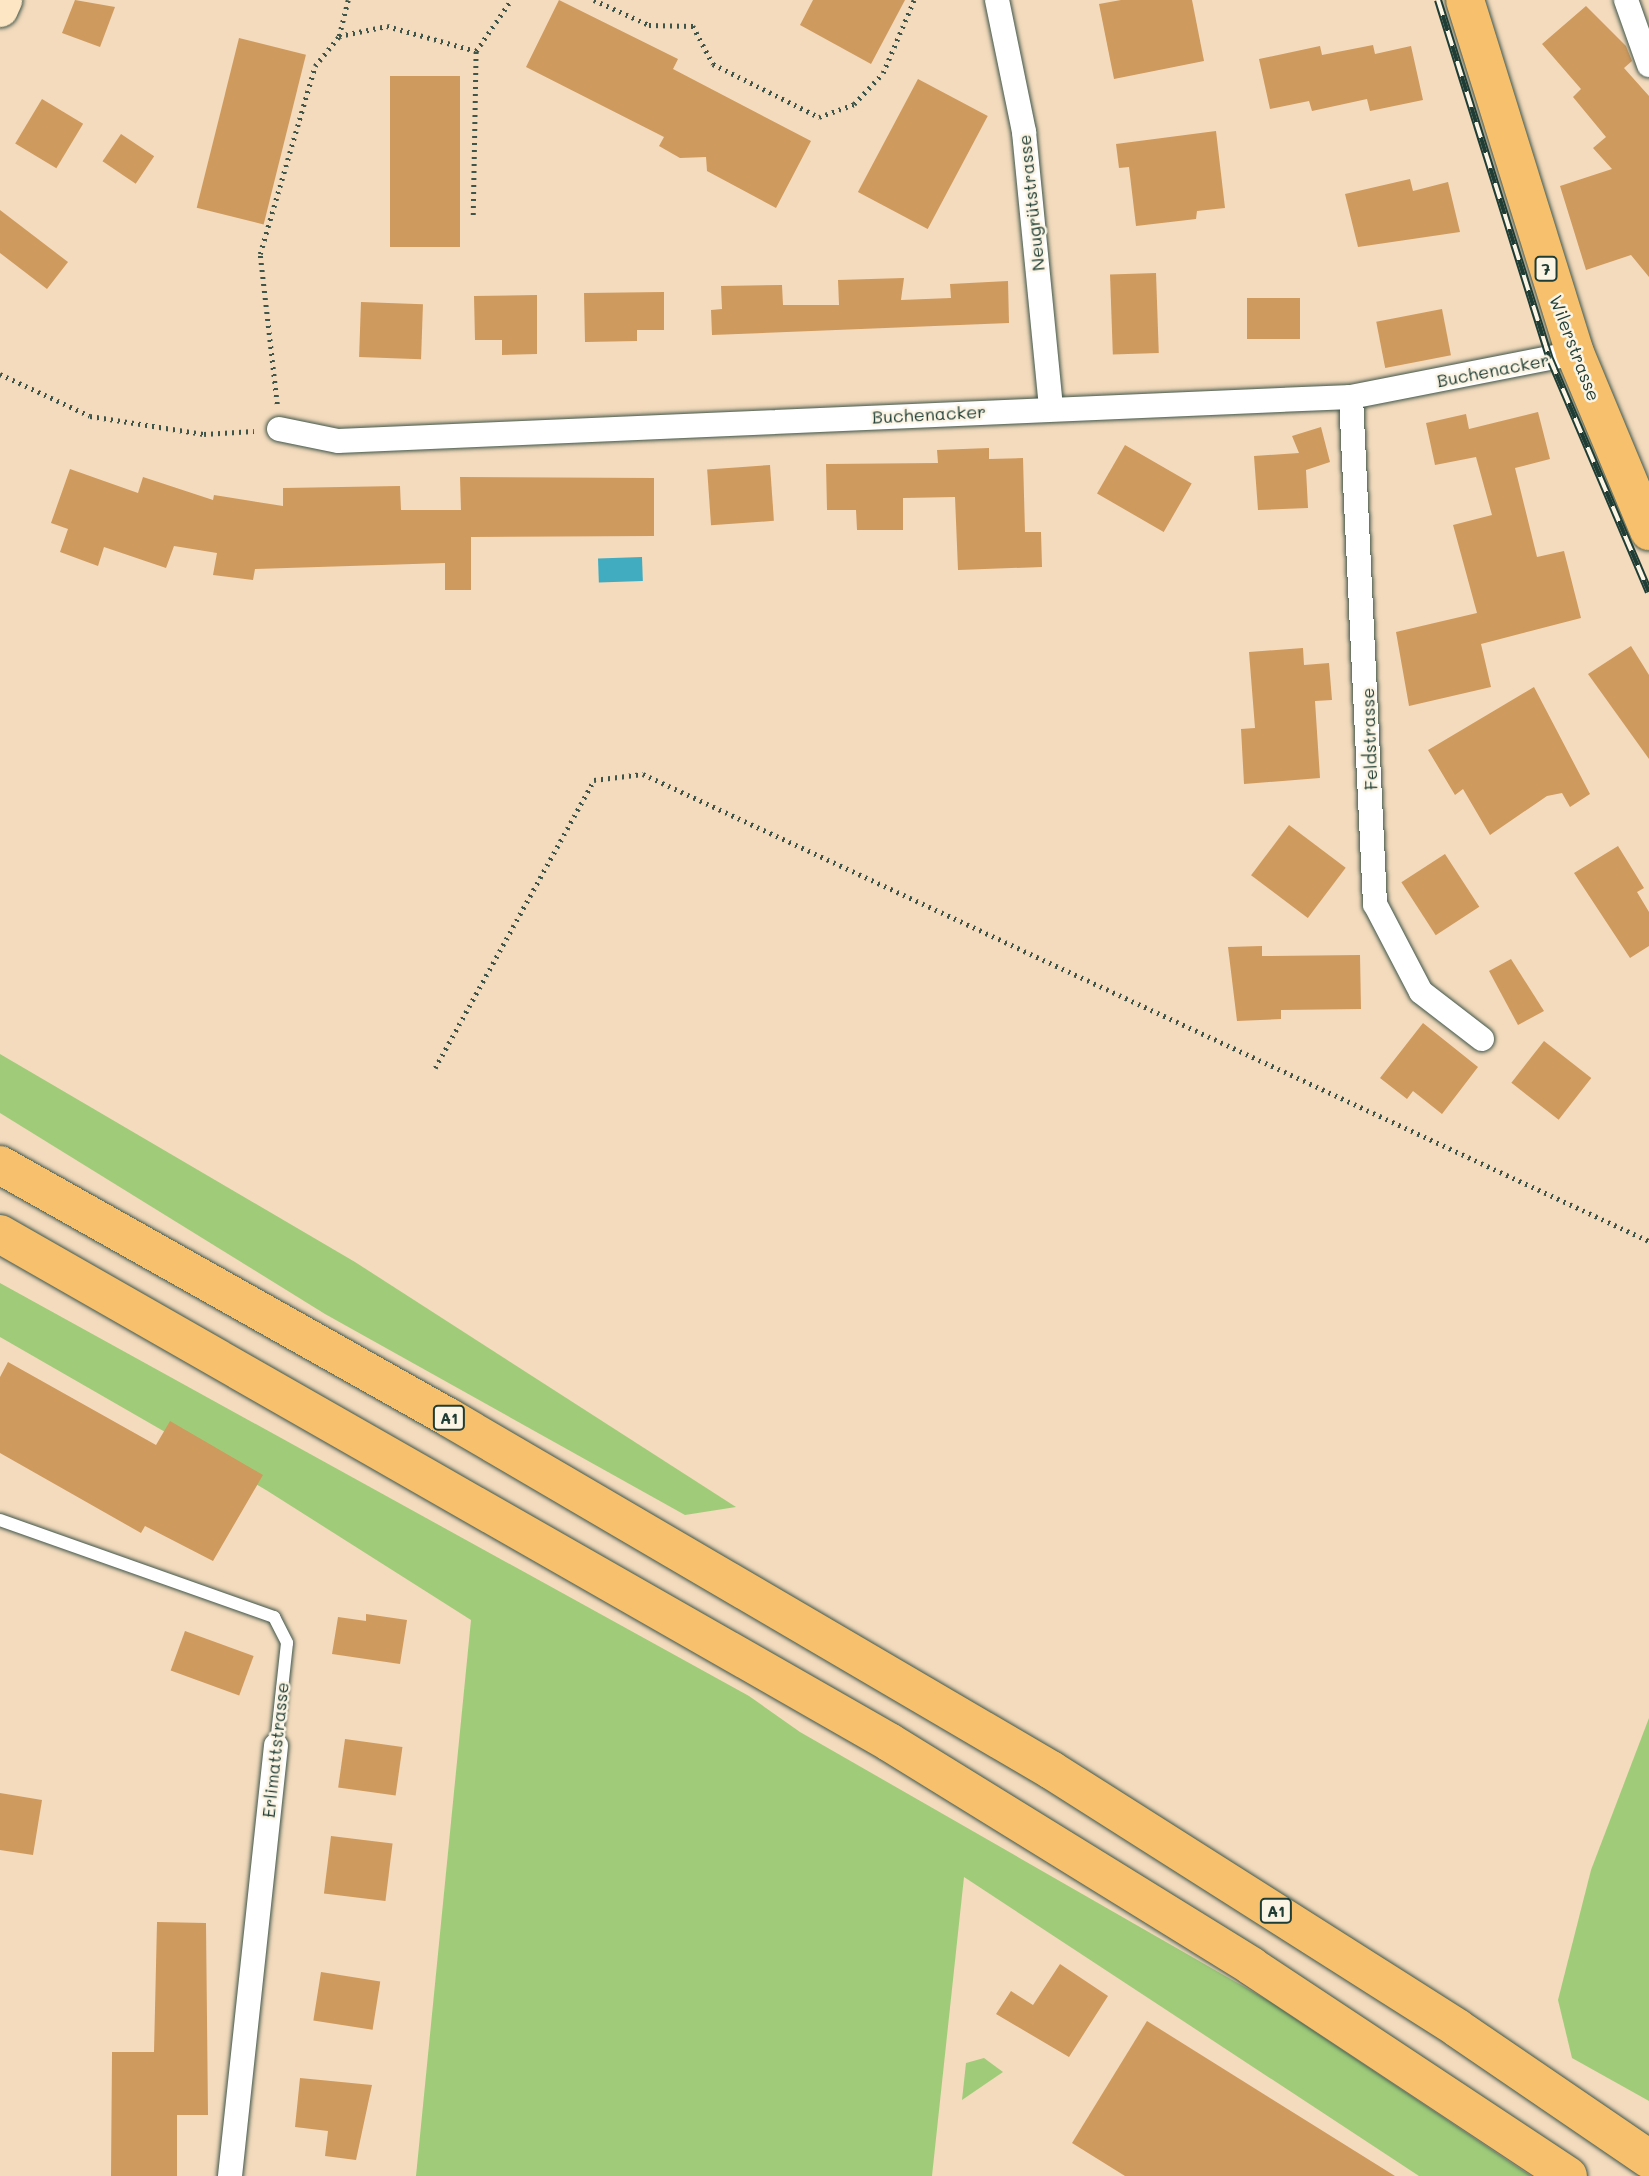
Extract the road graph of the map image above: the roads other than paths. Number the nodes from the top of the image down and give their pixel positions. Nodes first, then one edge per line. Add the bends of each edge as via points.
1 (4, 0) edge
2 (998, 0) edge
3 (1465, 0) edge
4 (1626, 0) edge
5 (0, 9) edge
6 (1649, 65) edge
7 (1574, 353) junction
8 (1351, 397) junction
9 (1051, 409) junction
10 (279, 429) road end
11 (1649, 531) edge
12 (1482, 1040) dead end
13 (0, 1164) edge
14 (0, 1234) edge
15 (0, 1520) edge
16 (276, 1745) joint
17 (1649, 2159) edge
18 (230, 2176) edge
19 (1568, 2176) edge

1 - 5 street
2 - 9 street, Neugrütstrasse via 1024,132
3 - 7 main road, Wilerstrasse / 7
4 - 6 street
7 - 8 street, Buchenacker
7 - 11 main road, Wilerstrasse / 7
8 - 9 street, Buchenacker
8 - 12 street, Feldstrasse via 1375,904 1421,992
9 - 10 street, Buchenacker via 338,441
13 - 17 main road, A1 via 1039,1763 1457,2028
14 - 19 main road via 889,1742 1251,1966
15 - 16 lane, Erlimattstrasse via 274,1617 287,1643
16 - 18 street, Erlimattstrasse

